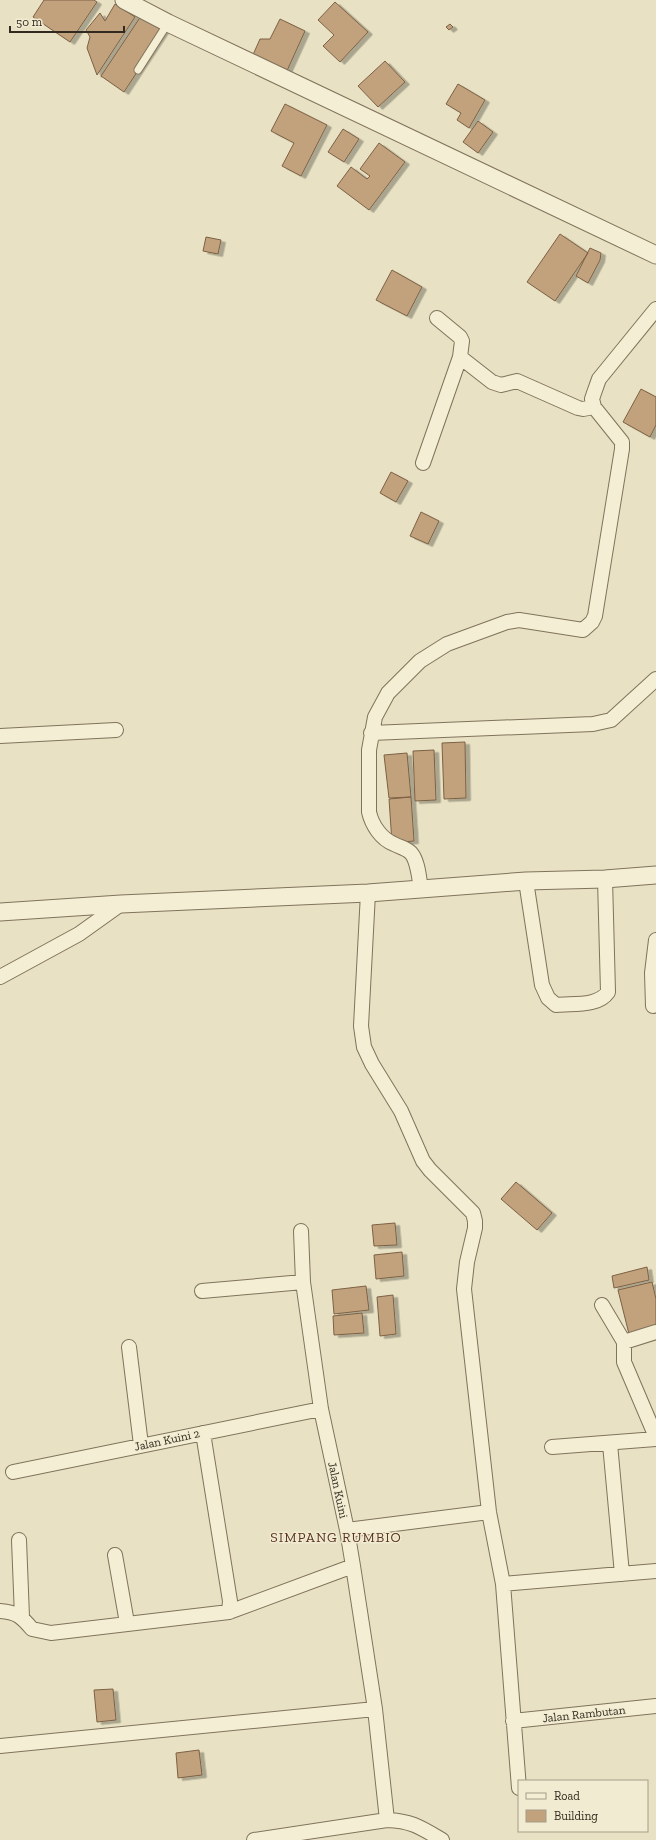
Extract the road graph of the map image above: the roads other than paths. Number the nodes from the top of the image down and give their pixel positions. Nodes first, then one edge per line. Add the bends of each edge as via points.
1 (124, 0) edge
2 (168, 23) junction
3 (138, 70) dead end
4 (656, 255) edge
5 (656, 309) edge
6 (437, 318) dead end
7 (460, 357) junction
8 (594, 407) junction
9 (422, 463) dead end
10 (656, 679) edge
11 (116, 730) dead end
12 (371, 733) junction
13 (0, 736) edge
14 (656, 875) edge
15 (605, 879) junction
16 (526, 882) junction
17 (421, 889) junction
18 (368, 893) junction
19 (121, 904) junction
20 (0, 912) edge
21 (656, 940) edge
22 (0, 977) edge
23 (653, 1006) dead end
24 (300, 1231) dead end
25 (303, 1282) junction
26 (202, 1291) dead end
27 (602, 1305) dead end
28 (656, 1332) edge
29 (624, 1342) junction
30 (129, 1347) dead end
31 (321, 1409) junction
32 (203, 1433) junction
33 (656, 1438) edge
34 (610, 1444) junction
35 (141, 1445) junction
36 (552, 1447) dead end
37 (13, 1472) dead end
38 (489, 1512) junction
39 (347, 1530) junction
40 (19, 1540) dead end
41 (115, 1555) dead end
42 (352, 1566) junction
43 (656, 1571) edge
44 (622, 1574) junction
45 (503, 1584) junction
46 (0, 1611) edge
47 (229, 1612) junction
48 (22, 1617) junction
49 (127, 1623) junction
50 (656, 1706) edge
51 (375, 1709) junction
52 (513, 1721) junction
53 (0, 1746) edge
54 (518, 1780) edge
55 (387, 1820) junction
56 (254, 1840) edge
57 (442, 1840) edge

1 - 2 street
2 - 3 lane
2 - 4 street
5 - 8 street via 599,379 592,399
6 - 7 street via 460,337
7 - 8 street via 496,384 517,381 578,408
7 - 9 street
8 - 12 street via 622,442 622,449 592,622 583,630 519,620 447,644 420,661 388,693 375,717
10 - 12 street via 611,720 599,723
11 - 13 street
12 - 17 street via 369,812 375,828 391,843 410,852 415,860
14 - 15 street
15 - 16 street
15 - 16 street via 608,992 605,998 599,1001 556,1005 548,998 542,985
16 - 17 street
17 - 18 street
18 - 19 street
18 - 38 street via 361,1026 364,1046 400,1111 423,1161 473,1213 475,1221 464,1289
19 - 20 street
19 - 22 street via 79,934
21 - 23 street via 652,973
24 - 25 street, Jalan Kuini
25 - 26 street
25 - 31 street, Jalan Kuini
27 - 29 street
28 - 29 street
29 - 33 street via 624,1362
30 - 35 street
31 - 32 street, Jalan Kuini 2
31 - 39 street, Jalan Kuini
32 - 35 street, Jalan Kuini 2
32 - 47 street via 230,1601
33 - 34 street
34 - 36 street
34 - 44 street
35 - 37 street, Jalan Kuini 2
38 - 39 street
38 - 45 street
39 - 42 street, Jalan Kuini
40 - 48 street
41 - 49 street
42 - 47 street
42 - 51 street, Jalan Kuini
43 - 44 street
44 - 45 street
45 - 52 street
46 - 48 street via 9,1611
47 - 49 street
48 - 49 street via 32,1629 51,1632
50 - 52 street, Jalan Rambutan
51 - 53 street
51 - 55 street, Jalan Kuini
52 - 54 street
55 - 56 street
55 - 57 street via 403,1820

